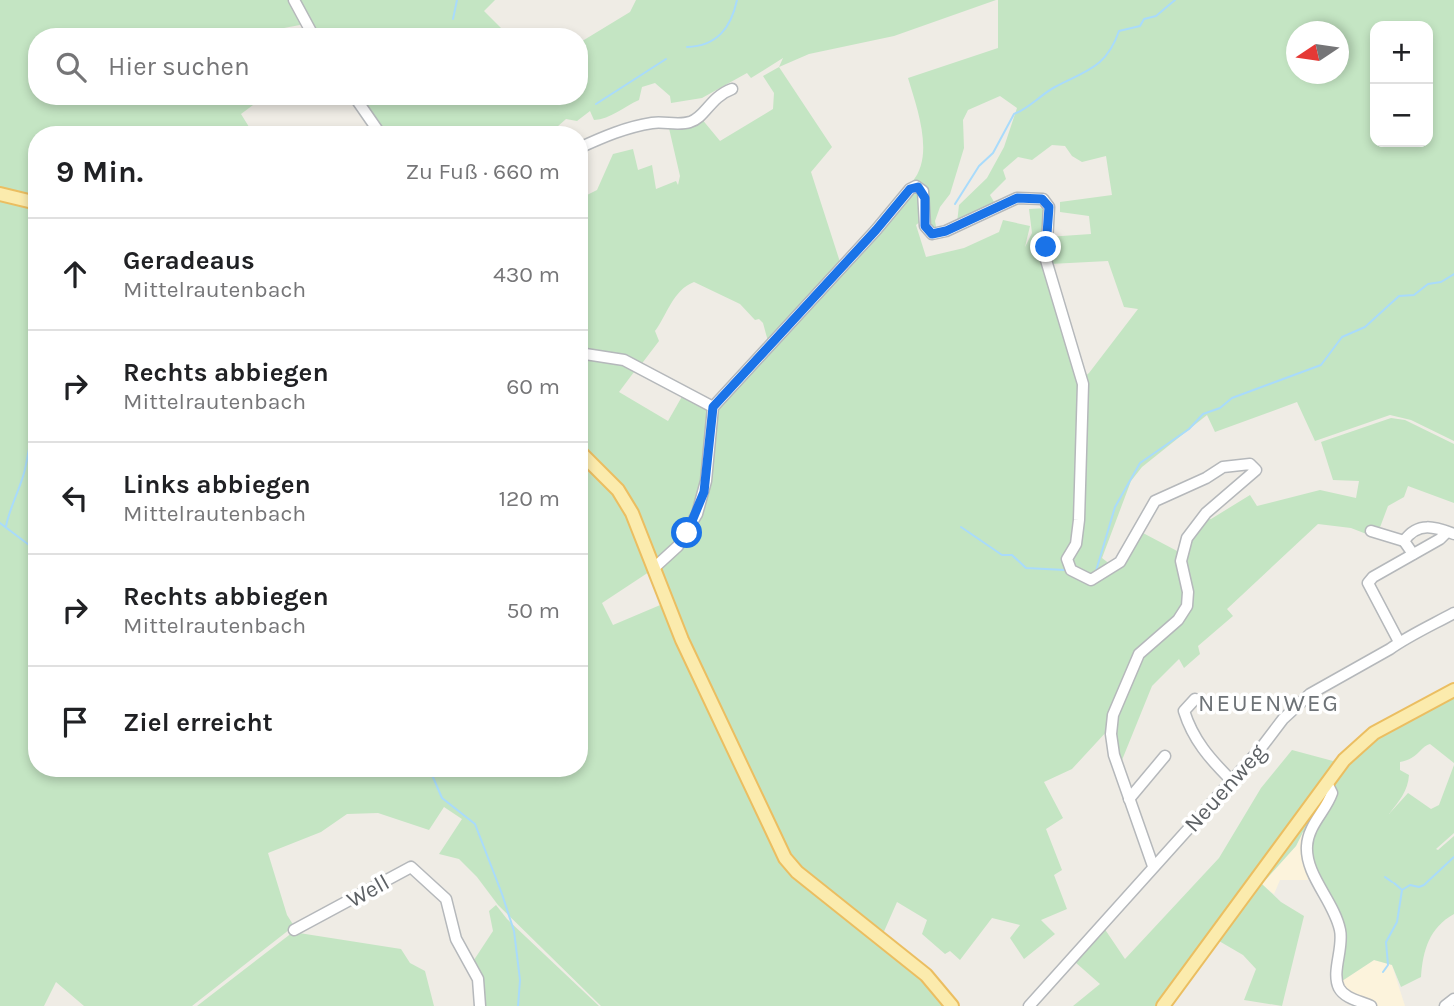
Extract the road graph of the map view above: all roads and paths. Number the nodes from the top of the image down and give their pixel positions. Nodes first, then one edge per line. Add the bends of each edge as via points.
1 (294, 0) edge
2 (309, 28) edge
3 (732, 89) dead end
4 (360, 105) edge
5 (375, 126) edge
6 (588, 144) edge
7 (0, 194) edge
8 (28, 201) edge
9 (588, 355) edge
10 (713, 407) junction
11 (588, 458) edge
12 (1371, 531) dead end
13 (1451, 533) edge
14 (1404, 541) junction
15 (1413, 555) junction
16 (654, 568) junction
17 (1454, 613) edge
18 (1398, 640) junction
19 (1454, 690) edge
20 (1195, 699) dead end
21 (1165, 755) dead end
22 (1231, 780) junction
23 (1327, 783) junction
24 (1129, 799) junction
25 (1153, 866) junction
26 (294, 930) dead end
27 (1454, 999) edge
28 (480, 1006) edge
29 (952, 1006) edge
30 (1029, 1006) edge
31 (1163, 1006) edge
32 (1371, 1006) edge
33 (1445, 1006) edge

1 - 2 street
3 - 6 street via 719,94 690,122 642,125
4 - 5 street
7 - 8 main road
9 - 10 street via 624,360
10 - 16 street via 706,481 697,514 678,546
10 - 24 street via 912,187 924,194 925,226 932,234 1017,198 1042,199 1049,207 1045,233 1048,268 1083,380 1079,520 1068,566 1088,580 1099,578 1120,562 1152,503 1223,467 1252,464 1255,473 1206,513 1186,538 1181,561 1188,594 1183,613 1139,654 1113,715 1112,743
11 - 16 main road via 629,506
12 - 14 street
13 - 14 street via 1425,526
13 - 15 street
14 - 15 street
15 - 18 street via 1368,583
16 - 29 main road via 685,646 785,858 926,975
17 - 18 street, Neuenweg
18 - 22 street, Neuenweg via 1307,696
19 - 23 main road via 1368,737
20 - 22 street via 1184,711 1186,717 1201,749
21 - 24 street
22 - 25 street, Neuenweg
23 - 31 main road
23 - 32 street via 1331,797 1309,835 1308,857 1340,932 1339,989
24 - 25 street
25 - 30 street, Neuenweg
26 - 28 street, Well via 411,867 446,900 456,939 478,979
27 - 33 street

